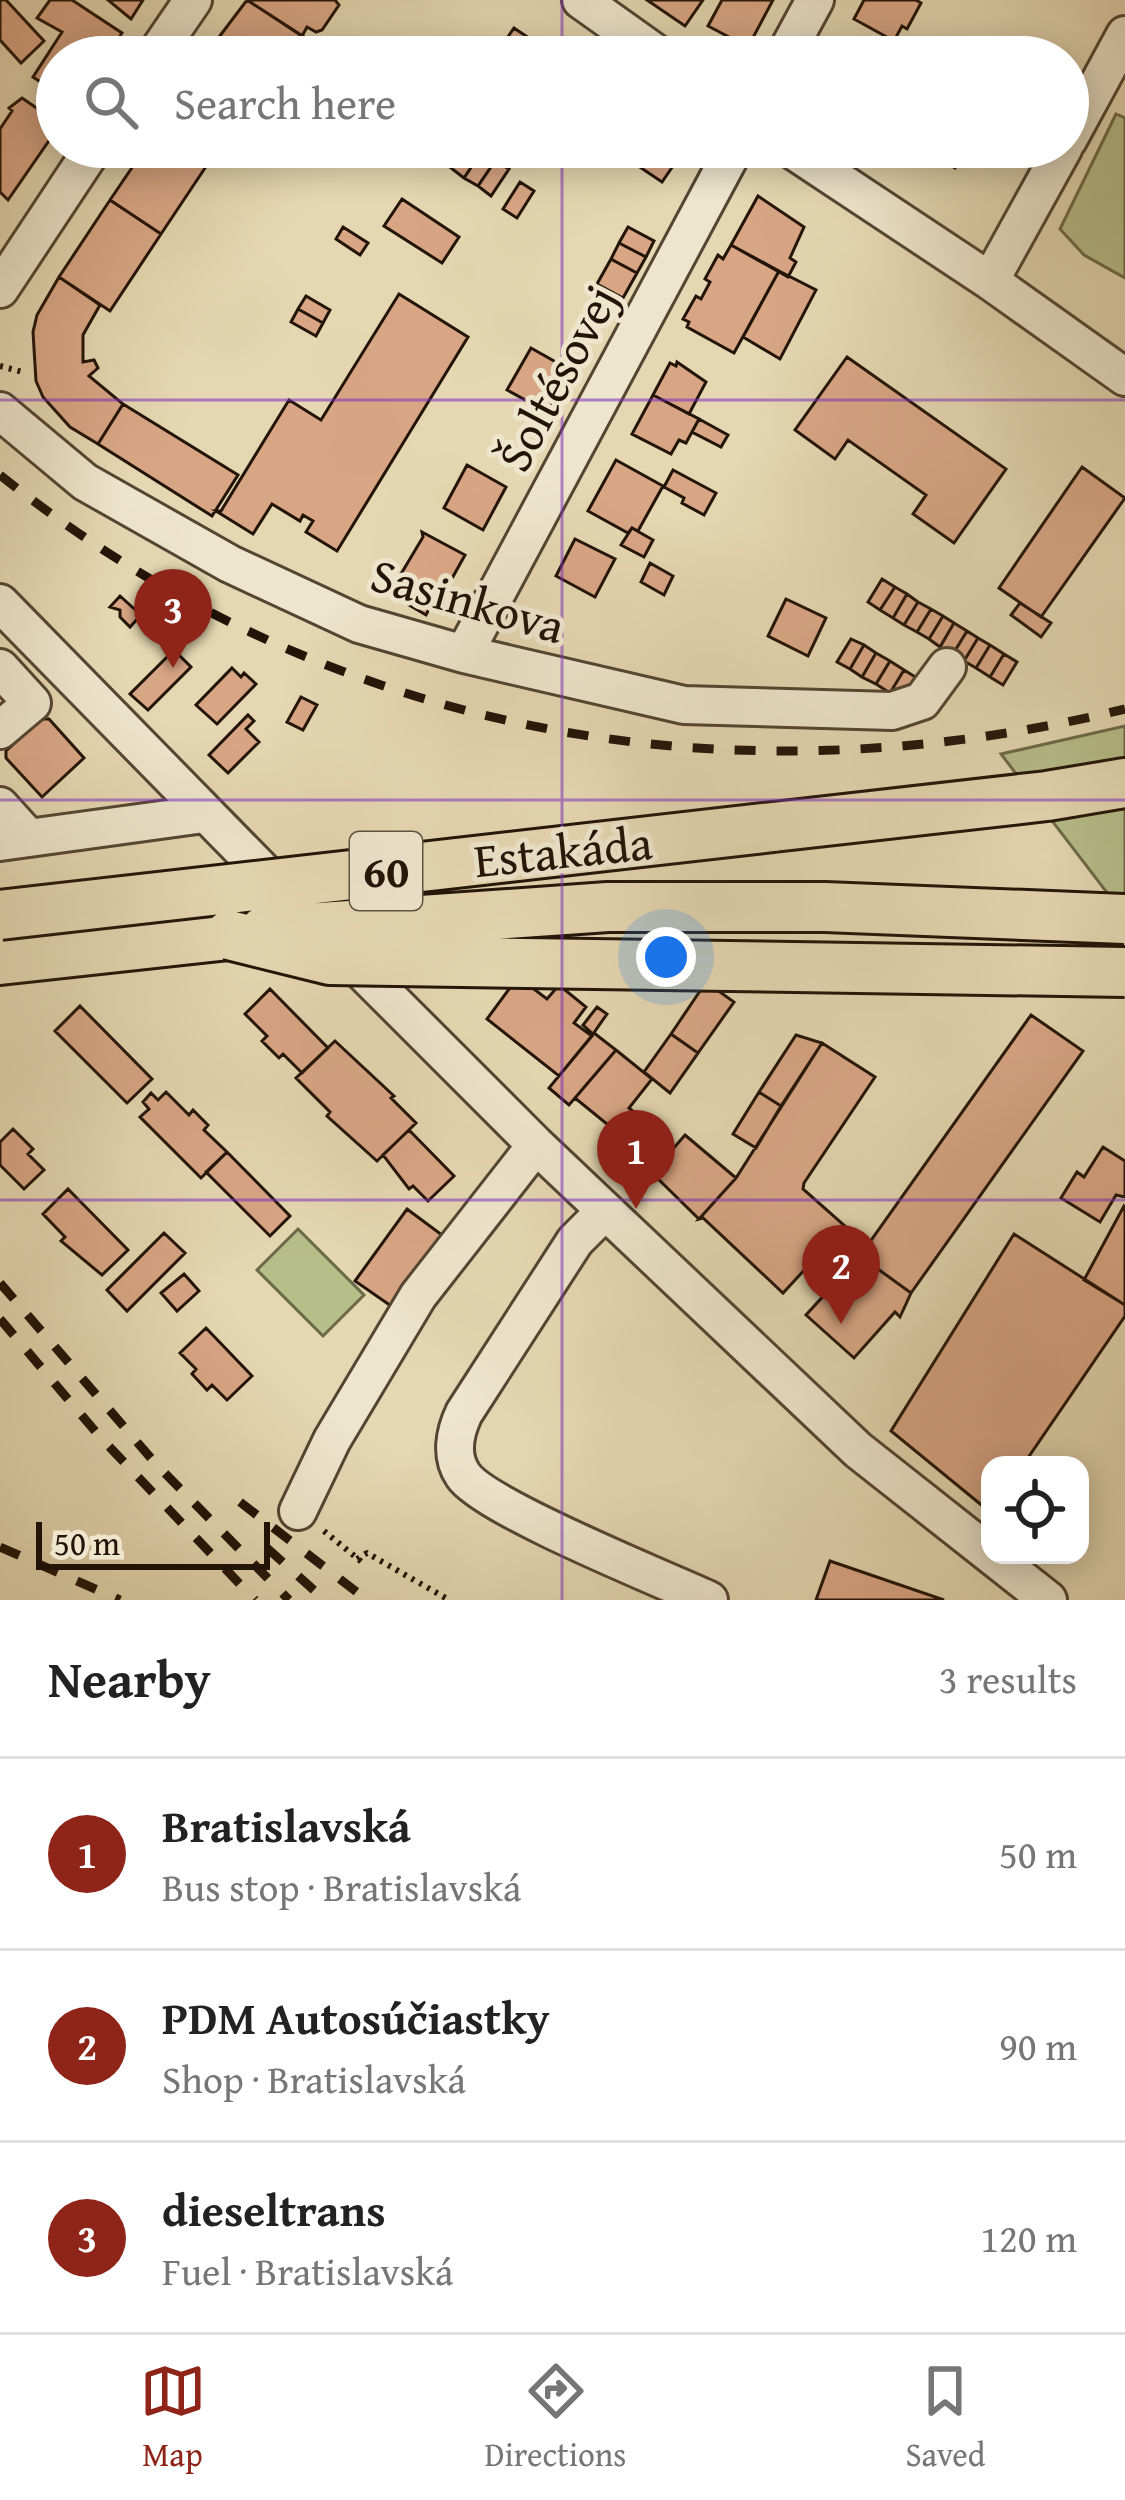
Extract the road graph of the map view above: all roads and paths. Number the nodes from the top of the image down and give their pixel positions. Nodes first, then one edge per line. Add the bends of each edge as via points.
1 (193, 0) edge
2 (580, 0) edge
3 (815, 0) edge
4 (1125, 35) edge
5 (168, 36) edge
6 (631, 36) edge
7 (795, 36) edge
8 (1113, 87) edge
9 (1089, 116) edge
10 (80, 168) edge
11 (724, 168) edge
12 (820, 168) edge
13 (1052, 168) edge
14 (990, 281) junction
15 (0, 289) edge
16 (0, 366) edge
17 (23, 372) dead end
18 (1125, 377) edge
19 (0, 411) edge
20 (0, 603) edge
21 (464, 654) junction
22 (946, 667) dead end
23 (0, 668) edge
24 (4, 720) edge
25 (1125, 783) edge
26 (1125, 795) edge
27 (1047, 796) junction
28 (0, 806) edge
29 (203, 814) junction
30 (15, 840) edge
31 (0, 915) edge
32 (1125, 919) edge
33 (229, 935) junction
34 (0, 960) edge
35 (1125, 972) edge
36 (536, 1144) junction
37 (605, 1210) junction
38 (298, 1511) joint
39 (449, 1600) edge
40 (709, 1600) edge
41 (1048, 1600) edge

1 - 5 street
2 - 6 street
3 - 7 street
4 - 8 street
8 - 9 street
10 - 15 street
11 - 21 street, Šoltésovej
12 - 14 street
13 - 14 street
14 - 18 street
16 - 17 path
19 - 21 street, Sasinkova via 85,482 230,564 359,624
20 - 29 street
21 - 22 street, Sasinkova via 684,705 892,712 922,701
23 - 24 street via 32,703
25 - 27 main road, Estakáda / 60
26 - 27 main road
27 - 31 main road, Estakáda / 60, bridge
28 - 30 street
29 - 30 street
29 - 36 street
32 - 33 main road, Estakáda / 60, bridge via 608,908
33 - 34 main road, Estakáda / 60
33 - 35 main road, bridge via 330,961
36 - 37 street
36 - 38 street via 418,1296
37 - 40 street via 575,1241 464,1413 456,1458 462,1474 495,1501
37 - 41 street via 858,1450
38 - 39 path via 360,1561 368,1553

